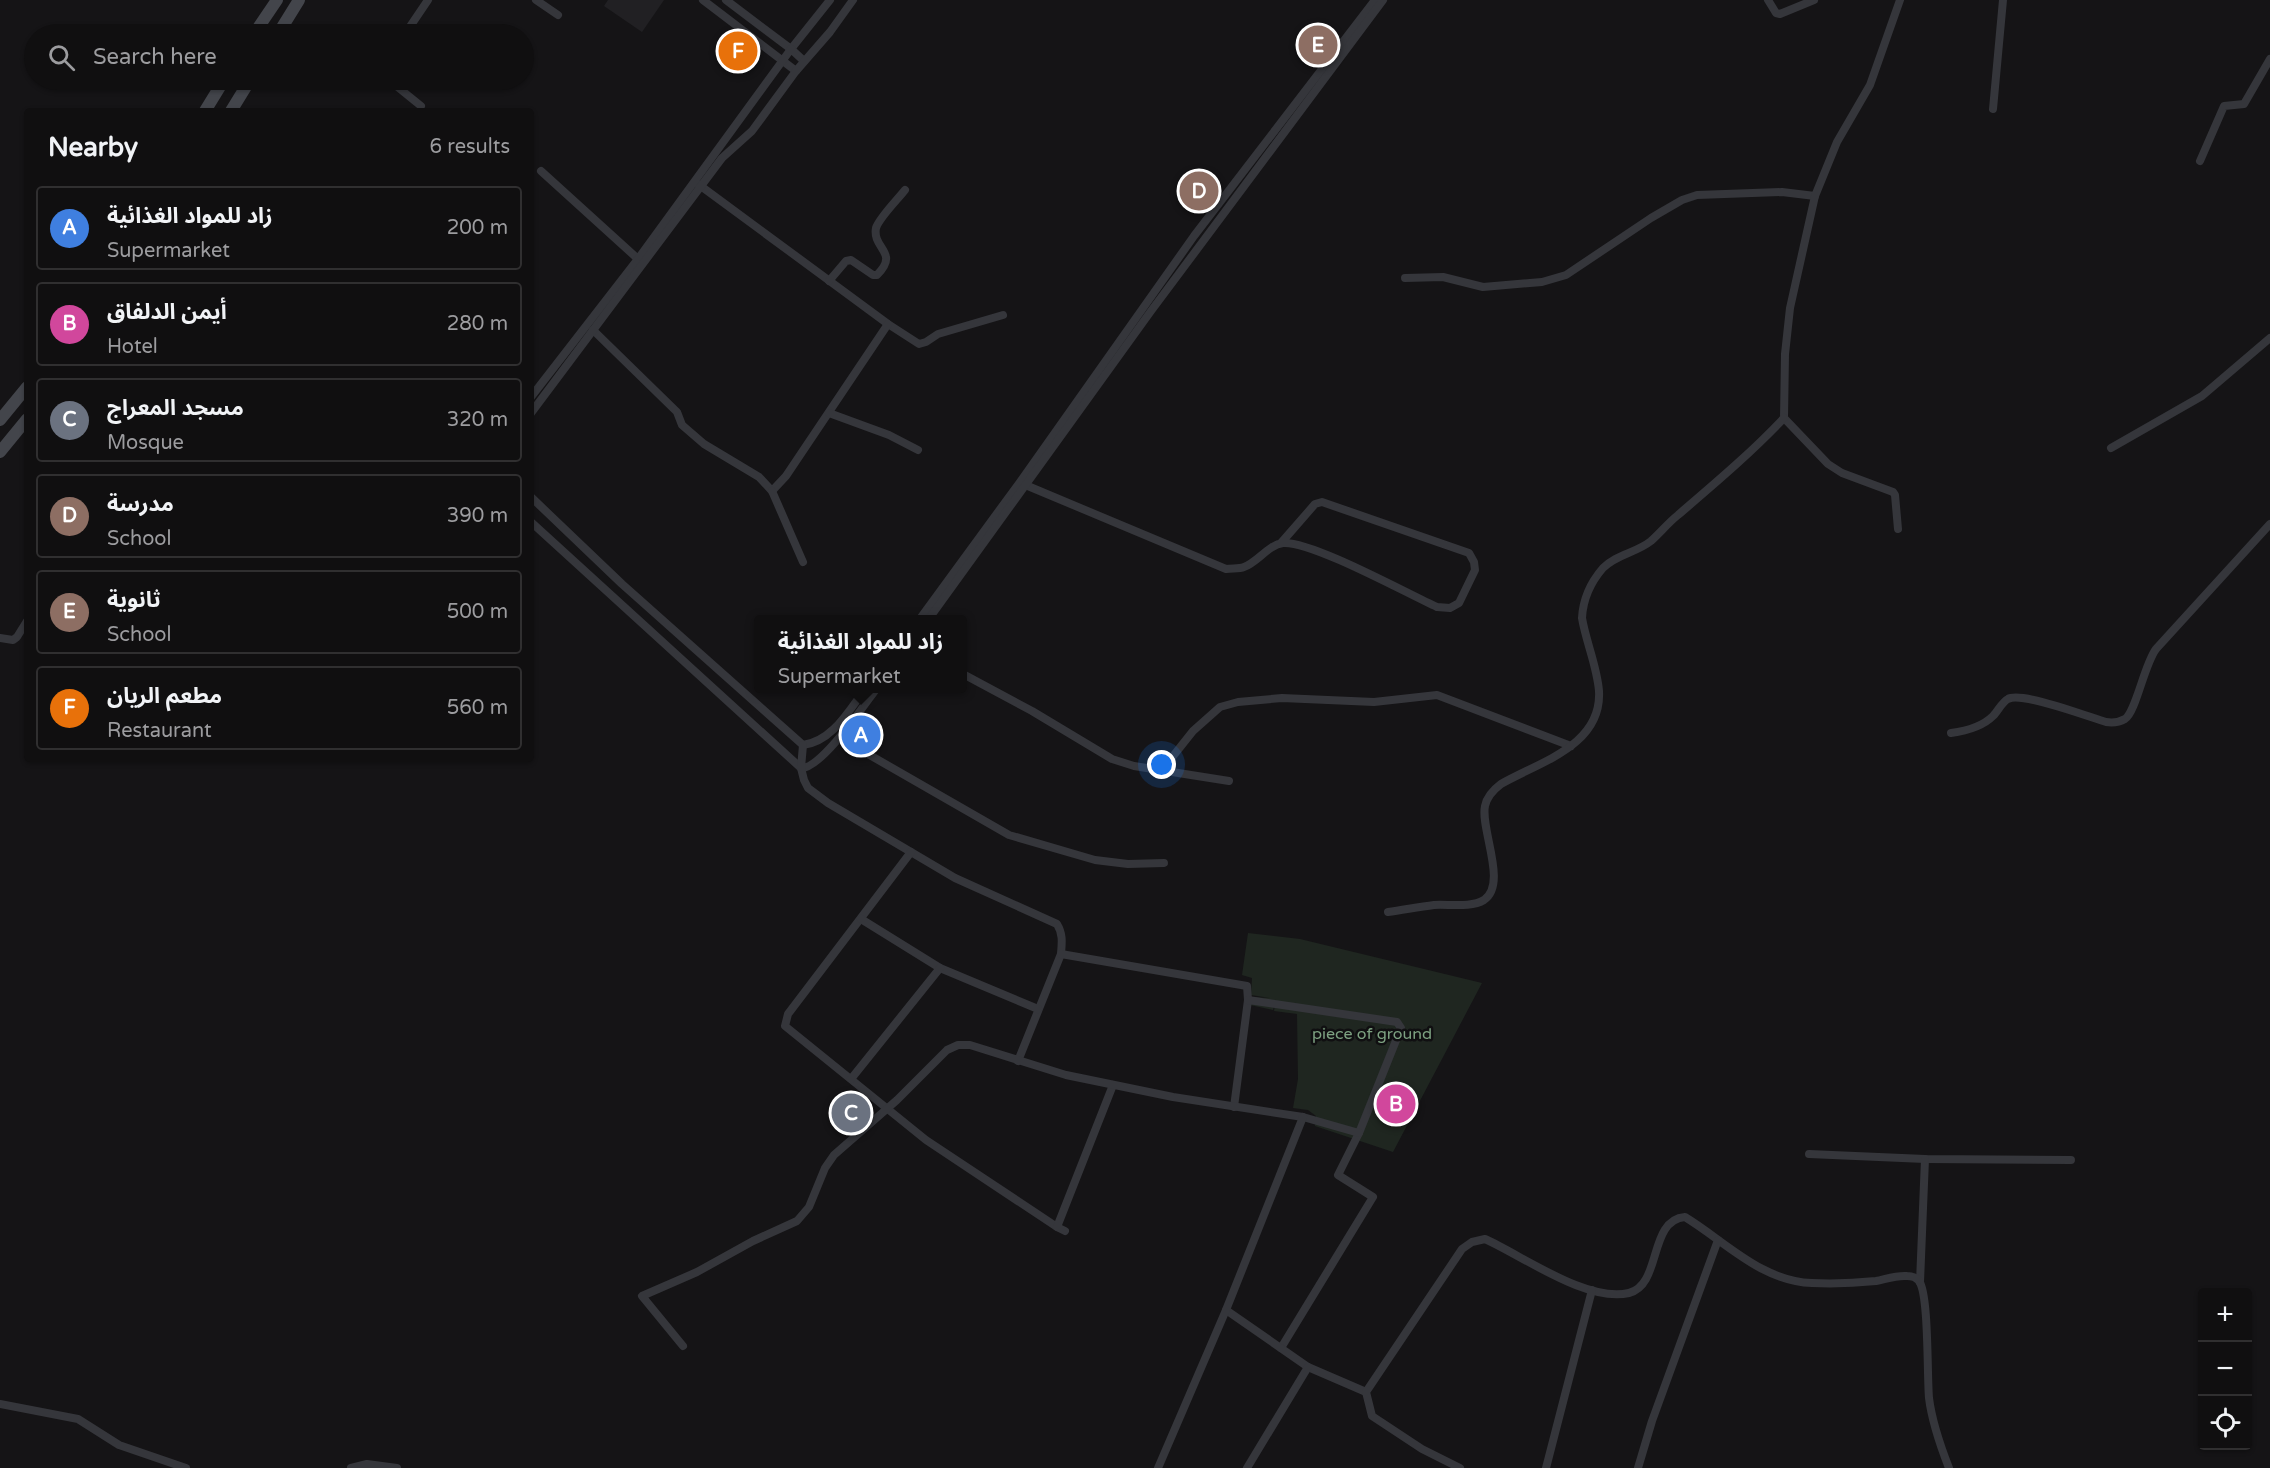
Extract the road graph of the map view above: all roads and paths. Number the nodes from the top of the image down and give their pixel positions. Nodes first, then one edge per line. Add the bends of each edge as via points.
1 (277, 0) edge
2 (299, 0) edge
3 (428, 0) edge
4 (536, 0) edge
5 (703, 0) edge
6 (726, 0) edge
7 (830, 0) edge
8 (853, 0) edge
9 (1768, 0) edge
10 (1814, 0) edge
11 (1900, 0) edge
12 (2003, 0) edge
13 (1376, 2) edge
14 (558, 15) dead end
15 (261, 24) edge
16 (284, 24) edge
17 (412, 24) edge
18 (791, 50) junction
19 (2270, 59) edge
20 (783, 60) junction
21 (804, 61) junction
22 (796, 71) junction
23 (218, 90) edge
24 (244, 90) edge
25 (401, 90) edge
26 (421, 106) dead end
27 (207, 108) edge
28 (233, 108) edge
29 (1993, 109) dead end
30 (2200, 161) dead end
31 (541, 171) dead end
32 (697, 184) junction
33 (905, 190) dead end
34 (1815, 196) junction
35 (638, 258) junction
36 (1405, 278) dead end
37 (829, 281) junction
38 (1003, 315) dead end
39 (888, 324) junction
40 (593, 330) junction
41 (2270, 338) edge
42 (24, 391) edge
43 (534, 393) edge
44 (534, 409) edge
45 (829, 413) junction
46 (1784, 418) junction
47 (0, 420) edge
48 (24, 423) edge
49 (2111, 448) dead end
50 (918, 450) dead end
51 (0, 452) edge
52 (1023, 484) junction
53 (772, 491) junction
54 (534, 500) edge
55 (2270, 524) edge
56 (534, 525) edge
57 (1898, 529) dead end
58 (1281, 543) junction
59 (803, 562) dead end
60 (923, 615) edge
61 (931, 615) edge
62 (24, 626) edge
63 (0, 638) edge
64 (967, 676) edge
65 (862, 693) edge
66 (873, 693) edge
67 (1951, 733) dead end
68 (840, 738) junction
69 (803, 745) junction
70 (1571, 746) junction
71 (801, 768) junction
72 (1162, 770) junction
73 (1229, 781) dead end
74 (911, 852) junction
75 (1164, 863) dead end
76 (1388, 912) dead end
77 (861, 919) junction
78 (1060, 954) junction
79 (940, 968) junction
80 (1248, 1000) junction
81 (1038, 1009) junction
82 (1018, 1061) junction
83 (851, 1080) junction
84 (1113, 1085) junction
85 (1234, 1107) junction
86 (888, 1108) junction
87 (1303, 1117) junction
88 (1359, 1133) junction
89 (1809, 1154) dead end
90 (1925, 1159) junction
91 (2071, 1161) dead end
92 (1718, 1240) junction
93 (1920, 1282) junction
94 (1592, 1290) junction
95 (1226, 1310) junction
96 (683, 1346) dead end
97 (1281, 1348) junction
98 (1308, 1367) junction
99 (1366, 1392) junction
100 (0, 1404) edge
101 (186, 1468) edge
102 (351, 1468) edge
103 (398, 1468) edge
104 (1158, 1468) edge
105 (1247, 1468) edge
106 (1460, 1468) edge
107 (1546, 1468) edge
108 (1638, 1468) edge
109 (1949, 1468) edge

1 - 15 main road
2 - 16 main road
3 - 17 street
4 - 14 street
5 - 20 street
6 - 18 street
7 - 18 street
8 - 21 street
9 - 10 street via 1780,14
11 - 34 street via 1870,85 1836,142
12 - 29 street
13 - 52 street
18 - 20 street
18 - 21 street
19 - 30 street via 2244,104 2224,106
20 - 22 street
20 - 32 street
21 - 22 street
22 - 32 street via 752,131
23 - 27 main road
24 - 28 main road
25 - 26 street
31 - 35 street
32 - 35 street
32 - 37 street
32 - 40 street
33 - 37 street via 877,225 877,237 887,260 884,268 873,275 851,260 846,261
34 - 36 street via 1782,192 1697,195 1651,218 1566,275 1542,282 1484,287 1443,277
34 - 46 street via 1790,308
35 - 43 street
37 - 39 street
38 - 39 street via 938,334 919,344
39 - 45 street
40 - 44 street
40 - 53 street via 677,412 682,425 704,444 759,477
41 - 49 street via 2202,396
42 - 47 main road
45 - 50 street
45 - 53 street
46 - 57 street via 1828,464 1893,492
46 - 70 street via 1653,539 1615,558 1594,580 1582,606 1582,618 1599,690 1598,708 1589,730
48 - 51 main road
52 - 58 street via 1226,569 1242,568
52 - 60 street
52 - 61 street
53 - 59 street
54 - 69 street
55 - 67 street via 2149,658 2127,718 2106,722 2014,697 1985,723
56 - 71 street
58 - 58 street via 1313,549 1437,607 1450,608 1459,603 1475,570 1469,553 1322,502 1315,504
62 - 63 street via 13,640
64 - 72 street via 1112,759
65 - 69 street via 833,731
66 - 68 street
68 - 71 street via 809,766
68 - 75 street via 1010,835 1095,860
69 - 71 street
70 - 72 street via 1437,695 1374,702 1282,698 1220,707 1193,731
70 - 76 street via 1491,792 1484,809 1493,888 1484,900
71 - 74 street via 808,788 814,793
72 - 73 street
74 - 77 street
74 - 78 street via 955,878 1058,924 1063,940
77 - 79 street
77 - 83 street via 785,1021 787,1030
78 - 80 street via 1247,986
78 - 81 street
79 - 81 street
79 - 83 street
80 - 85 street
80 - 88 street via 1399,1024 1401,1028
81 - 82 street
82 - 84 street
82 - 86 street via 970,1045 958,1045 947,1050
83 - 86 street
84 - 85 street
84 - 86 street via 1061,1229 926,1140
85 - 87 street
86 - 96 street via 828,1162 809,1207 797,1221 642,1296
87 - 88 street
87 - 95 street
88 - 97 street via 1338,1175 1373,1197
89 - 90 street
90 - 91 street
90 - 93 street
92 - 93 street via 1753,1264 1810,1284 1869,1282 1910,1275
92 - 94 street via 1685,1217 1679,1218 1662,1235 1638,1290 1608,1294
92 - 108 street
93 - 109 street via 1929,1399
94 - 99 street via 1485,1239 1472,1242 1462,1249
94 - 107 street
95 - 97 street
95 - 104 street
97 - 98 street
98 - 99 street
98 - 105 street
99 - 106 street via 1372,1416
100 - 101 street via 78,1419 119,1445
102 - 103 street via 367,1464

